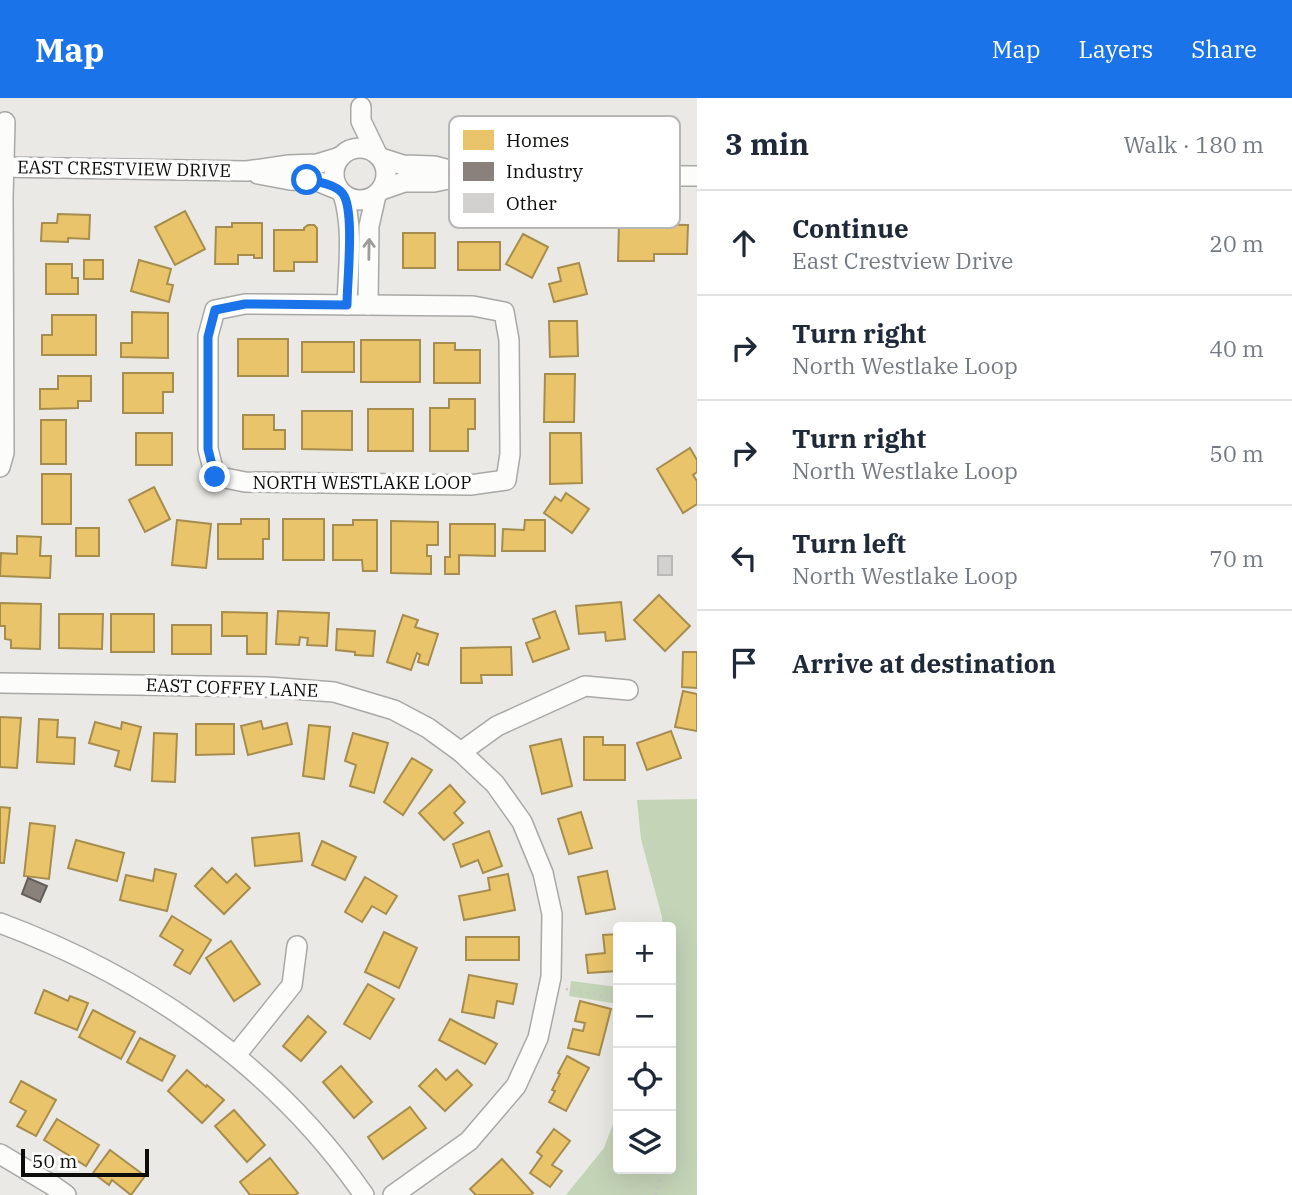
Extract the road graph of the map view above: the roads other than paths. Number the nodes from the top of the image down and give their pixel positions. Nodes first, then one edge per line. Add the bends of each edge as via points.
1 (5, 122) dead end
2 (342, 155) junction
3 (379, 156) junction
4 (2, 167) edge
5 (449, 170) edge
6 (247, 171) junction
7 (449, 179) edge
8 (341, 192) junction
9 (379, 192) junction
10 (347, 305) junction
11 (368, 305) junction
12 (0, 467) edge
13 (0, 683) edge
14 (628, 690) dead end
15 (461, 752) junction
16 (0, 923) edge
17 (297, 946) dead end
18 (236, 1055) junction
19 (0, 1154) edge
20 (66, 1195) edge
21 (365, 1195) edge
22 (393, 1195) edge

1 - 4 street
2 - 3 street via 366,148
2 - 3 street via 361,114
2 - 6 street, EAST CRESTVIEW DRIVE via 317,164
2 - 8 street via 334,168
3 - 5 street via 404,165
3 - 9 street via 386,174
4 - 6 street, EAST CRESTVIEW DRIVE
4 - 12 street via 4,453
6 - 8 street, EAST CRESTVIEW DRIVE via 317,181
7 - 9 street via 404,182
8 - 9 street via 360,200
8 - 10 street via 349,218
11 -> 9 street via 369,226
10 - 11 street, NORTH WESTLAKE LOOP
10 - 11 street, NORTH WESTLAKE LOOP via 245,304 215,310 208,337 208,449 215,477 245,482 470,485 506,480 509,340 504,312 472,306
13 - 15 street, EAST COFFEY LANE via 334,692 394,710
14 - 15 street via 585,687 498,726
15 - 22 street, EAST COFFEY LANE via 495,784 522,822 543,873 552,914 551,977 538,1038 516,1086 469,1141
16 - 18 street via 114,974
17 - 18 street via 292,985
18 - 21 street via 316,1133
19 - 20 street

